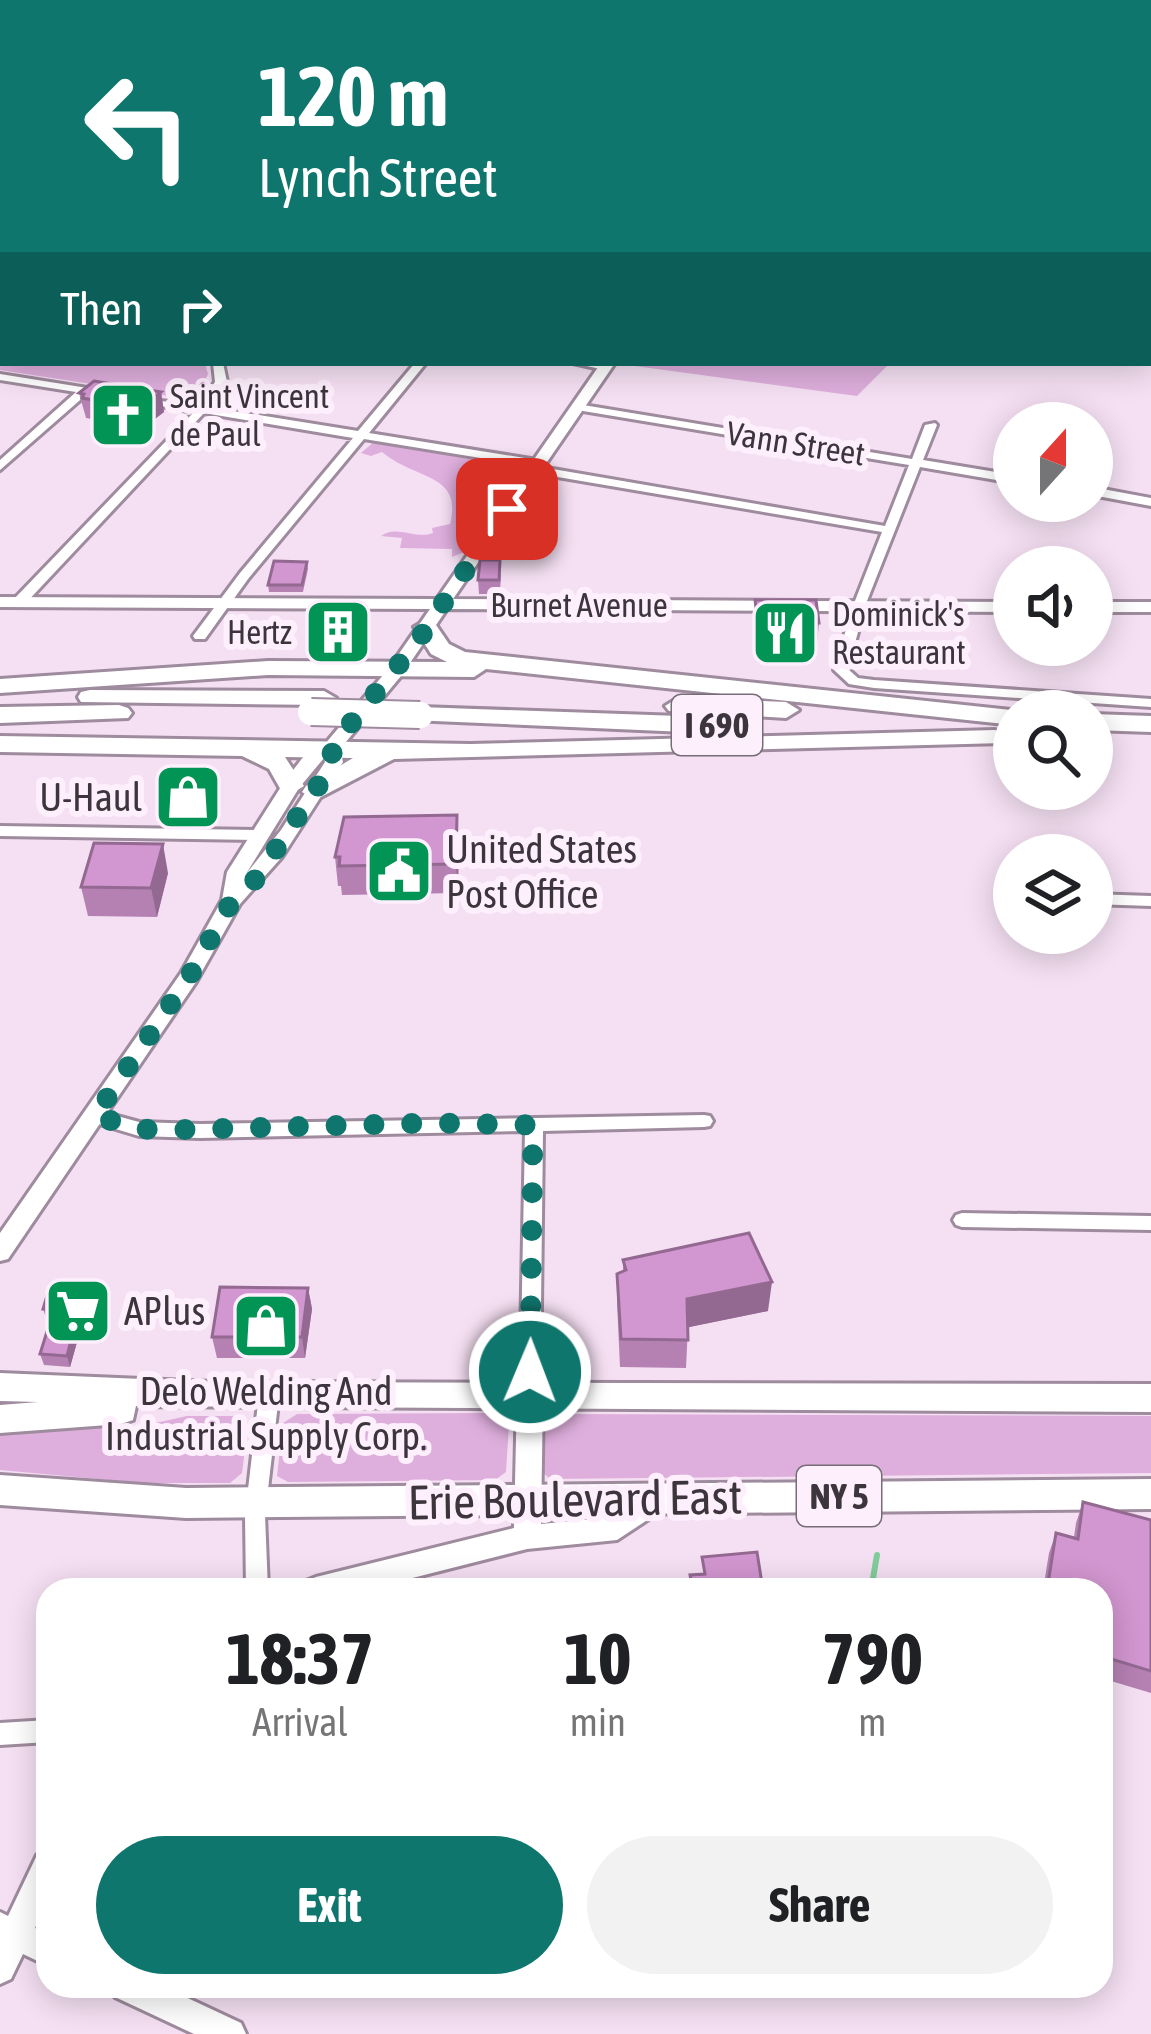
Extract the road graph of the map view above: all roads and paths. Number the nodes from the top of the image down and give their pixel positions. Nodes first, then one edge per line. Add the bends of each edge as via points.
1 (218, 366) edge
2 (419, 366) edge
3 (605, 366) edge
4 (0, 377) edge
5 (84, 391) junction
6 (106, 394) edge
7 (129, 398) edge
8 (578, 407) junction
9 (202, 410) junction
10 (931, 425) dead end
11 (362, 435) junction
12 (916, 463) junction
13 (0, 466) edge
14 (536, 466) junction
15 (993, 476) edge
16 (1113, 495) edge
17 (1151, 502) edge
18 (889, 530) junction
19 (10, 602) edge
20 (223, 604) junction
21 (442, 604) junction
22 (859, 606) junction
23 (993, 607) edge
24 (1113, 607) edge
25 (1151, 607) edge
26 (426, 627) junction
27 (200, 636) dead end
28 (558, 671) junction
29 (394, 672) junction
30 (0, 686) edge
31 (0, 698) edge
32 (1151, 703) edge
33 (317, 705) junction
34 (0, 716) edge
35 (1113, 723) edge
36 (1151, 724) edge
37 (993, 726) edge
38 (993, 727) edge
39 (993, 729) edge
40 (1113, 742) edge
41 (0, 744) edge
42 (1151, 744) edge
43 (331, 748) junction
44 (252, 751) junction
45 (413, 751) junction
46 (303, 789) junction
47 (0, 831) edge
48 (260, 835) junction
49 (1113, 900) edge
50 (232, 901) junction
51 (1151, 901) edge
52 (95, 1116) junction
53 (704, 1121) dead end
54 (533, 1125) junction
55 (962, 1220) dead end
56 (1151, 1223) edge
57 (0, 1252) edge
58 (0, 1387) edge
59 (530, 1394) junction
60 (269, 1395) junction
61 (213, 1396) junction
62 (1151, 1398) edge
63 (0, 1404) edge
64 (121, 1410) junction
65 (0, 1419) edge
66 (0, 1490) edge
67 (1151, 1493) edge
68 (658, 1498) junction
69 (528, 1499) junction
70 (256, 1502) junction
71 (527, 1538) junction
72 (257, 1578) edge
73 (365, 1578) edge
74 (36, 1732) edge
75 (0, 1734) edge
76 (36, 1886) edge
77 (8, 1932) edge
78 (36, 1945) edge
79 (0, 1968) edge
80 (152, 1998) edge
81 (230, 2034) edge

1 - 9 street via 221,382
2 - 11 street
3 - 8 street
4 - 5 street
5 - 6 street
5 - 13 street
7 - 9 street
8 - 12 street, Vann Street
8 - 14 street
9 - 11 street
9 - 19 street
10 - 12 street
11 - 14 street
11 - 20 street
12 - 15 street, Vann Street
12 - 18 street
14 - 18 street
14 - 21 street
16 - 17 street
18 - 22 street
19 - 20 street, Burnet Avenue
20 - 21 street, Burnet Avenue
20 - 27 street
21 - 22 street, Burnet Avenue
21 - 26 street
22 - 23 street, Burnet Avenue
22 - 32 street via 840,665 854,681
24 - 25 street
26 - 28 highway via 440,649 459,659
26 - 29 street
28 - 29 highway
28 - 37 highway
29 - 30 highway via 268,668
29 - 43 street
31 - 33 highway, I 690
33 - 34 highway, I 690
33 - 38 highway, I 690, bridge
35 - 36 highway
39 - 45 highway
40 - 42 highway
41 - 44 highway
43 - 44 highway
43 - 45 highway
43 - 46 street via 334,762
44 - 46 highway
45 - 46 highway
46 - 48 street
46 - 50 street via 257,878
47 - 48 street
48 - 50 street via 236,872
49 - 51 street
50 - 52 street
52 - 54 street via 180,1130
52 - 57 street
53 - 54 street
54 - 59 street
55 - 56 street
58 - 61 main road
59 - 60 main road
59 - 62 main road
59 - 69 street
60 - 61 main road
60 - 70 street
61 - 64 main road
63 - 64 main road
64 - 65 main road
66 - 70 main road, Erie Boulevard East / NY 5
67 - 68 main road, Erie Boulevard East / NY 5
68 - 69 main road, Erie Boulevard East / NY 5
68 - 71 street via 617,1528
69 - 70 main road, Erie Boulevard East / NY 5
69 - 71 street
70 - 72 street
71 - 73 street
74 - 75 street
76 - 77 street
77 - 78 street
77 - 79 street
80 - 81 street

